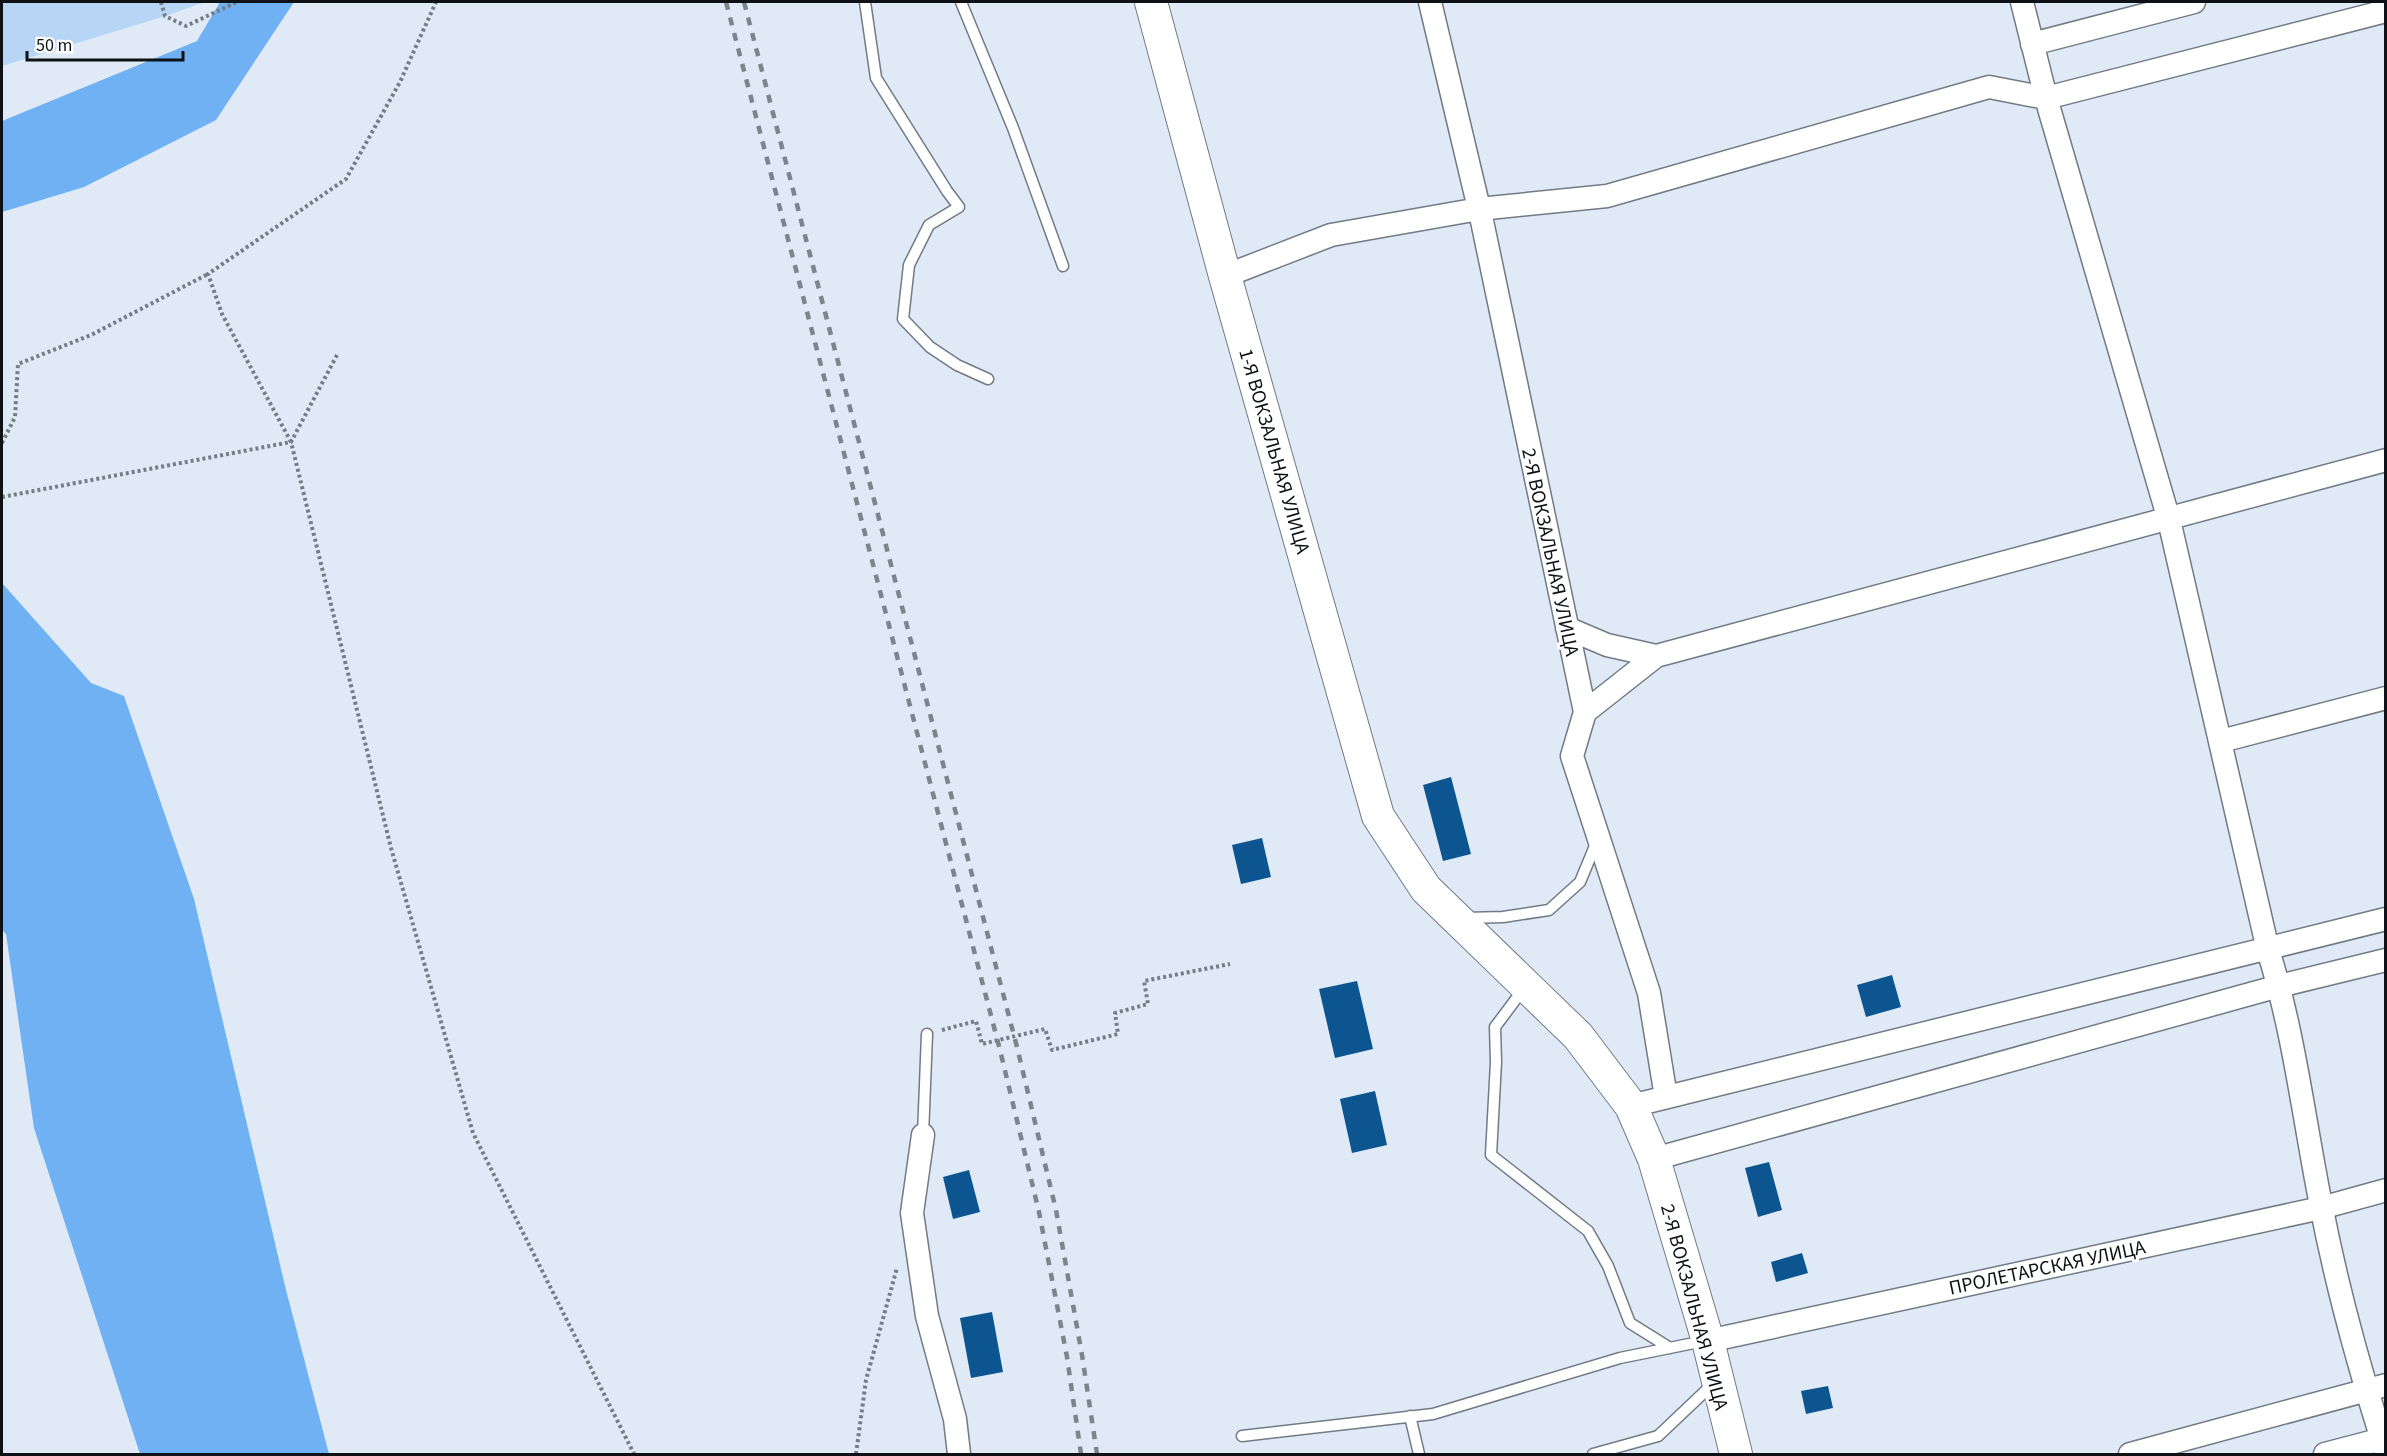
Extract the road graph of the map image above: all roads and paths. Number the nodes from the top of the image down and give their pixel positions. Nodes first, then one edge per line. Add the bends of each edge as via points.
1 (161, 2) edge
2 (237, 2) edge
3 (436, 2) edge
4 (865, 2) edge
5 (961, 2) edge
6 (1151, 2) edge
7 (1430, 2) edge
8 (2022, 2) edge
9 (2194, 2) edge
10 (2385, 11) edge
11 (2032, 44) junction
12 (2046, 98) junction
13 (1479, 209) junction
14 (1063, 266) dead end
15 (208, 274) junction
16 (1225, 276) junction
17 (337, 355) dead end
18 (988, 379) dead end
19 (291, 442) junction
20 (2, 443) edge
21 (2385, 460) edge
22 (2, 497) edge
23 (2169, 520) junction
24 (1567, 628) junction
25 (1656, 656) junction
26 (2385, 698) edge
27 (1585, 712) junction
28 (2221, 741) junction
29 (1598, 837) junction
30 (1457, 919) junction
31 (2385, 919) edge
32 (2268, 950) junction
33 (2385, 960) edge
34 (1230, 964) dead end
35 (1526, 986) junction
36 (2279, 986) junction
37 (927, 1034) joint
38 (1666, 1097) junction
39 (1631, 1106) junction
40 (923, 1135) joint
41 (1654, 1159) junction
42 (2385, 1190) edge
43 (2321, 1208) junction
44 (900, 1257) dead end
45 (1707, 1341) junction
46 (1670, 1348) junction
47 (1717, 1380) junction
48 (2375, 1388) edge
49 (1410, 1416) junction
50 (1242, 1436) dead end
51 (2384, 1443) edge
52 (634, 1455) edge
53 (856, 1455) edge
54 (959, 1455) edge
55 (1419, 1455) edge
56 (1593, 1455) edge
57 (1736, 1455) edge
58 (2130, 1455) edge
59 (2325, 1455) edge

1 - 2 path via 165,16 186,26
3 - 15 path via 400,82 346,179
4 - 18 lane via 876,78 959,207 929,225 909,265 903,319 930,347
5 - 14 lane
6 - 16 main road, 1-Я ВОКЗАЛЬНАЯ УЛИЦА
7 - 13 street, 2-Я ВОКЗАЛЬНАЯ УЛИЦА
8 - 11 street
9 - 11 street
10 - 12 street
11 - 12 street
12 - 13 street via 1989,87 1606,196
12 - 23 street
13 - 16 street via 1331,235
13 - 24 street, 2-Я ВОКЗАЛЬНАЯ УЛИЦА
15 - 19 path via 222,314
15 - 20 path via 91,335 18,364 15,417
16 - 30 main road, 1-Я ВОКЗАЛЬНАЯ УЛИЦА via 1378,816 1426,889
17 - 19 path
19 - 22 path
19 - 52 path via 391,848 473,1133
21 - 23 street
23 - 25 street
23 - 28 street
24 - 25 street via 1607,645
24 - 27 street, 2-Я ВОКЗАЛЬНАЯ УЛИЦА
25 - 27 street
26 - 28 street
27 - 29 street, 2-Я ВОКЗАЛЬНАЯ УЛИЦА via 1572,756
28 - 32 street
29 - 30 lane via 1580,882 1549,910
29 - 38 street, 2-Я ВОКЗАЛЬНАЯ УЛИЦА via 1649,993
30 - 35 main road, 1-Я ВОКЗАЛЬНАЯ УЛИЦА
31 - 32 street
32 - 36 street
32 - 38 street
33 - 36 street
34 - 37 path via 1144,981 1148,1004 1115,1013 1118,1034 1052,1050 1045,1029 982,1044 976,1022
35 - 39 main road, 2-Я ВОКЗАЛЬНАЯ УЛИЦА via 1578,1036
35 - 46 lane via 1495,1027 1491,1155 1588,1231 1608,1266 1630,1323
36 - 41 street
36 - 43 street
37 - 40 lane
38 - 39 street
39 - 41 main road, 2-Я ВОКЗАЛЬНАЯ УЛИЦА
40 - 54 street via 912,1213 927,1316 955,1419
41 - 45 main road, 2-Я ВОКЗАЛЬНАЯ УЛИЦА
42 - 43 street, ПРОЛЕТАРСКАЯ УЛИЦА
43 - 45 street, ПРОЛЕТАРСКАЯ УЛИЦА
43 - 48 street
44 - 53 path via 866,1380
45 - 46 lane
45 - 47 main road, 2-Я ВОКЗАЛЬНАЯ УЛИЦА
46 - 49 lane via 1620,1358 1433,1414
47 - 56 lane via 1658,1436
47 - 57 main road, 2-Я ВОКЗАЛЬНАЯ УЛИЦА
48 - 51 street
48 - 58 street
49 - 50 lane
49 - 55 lane
51 - 59 street

